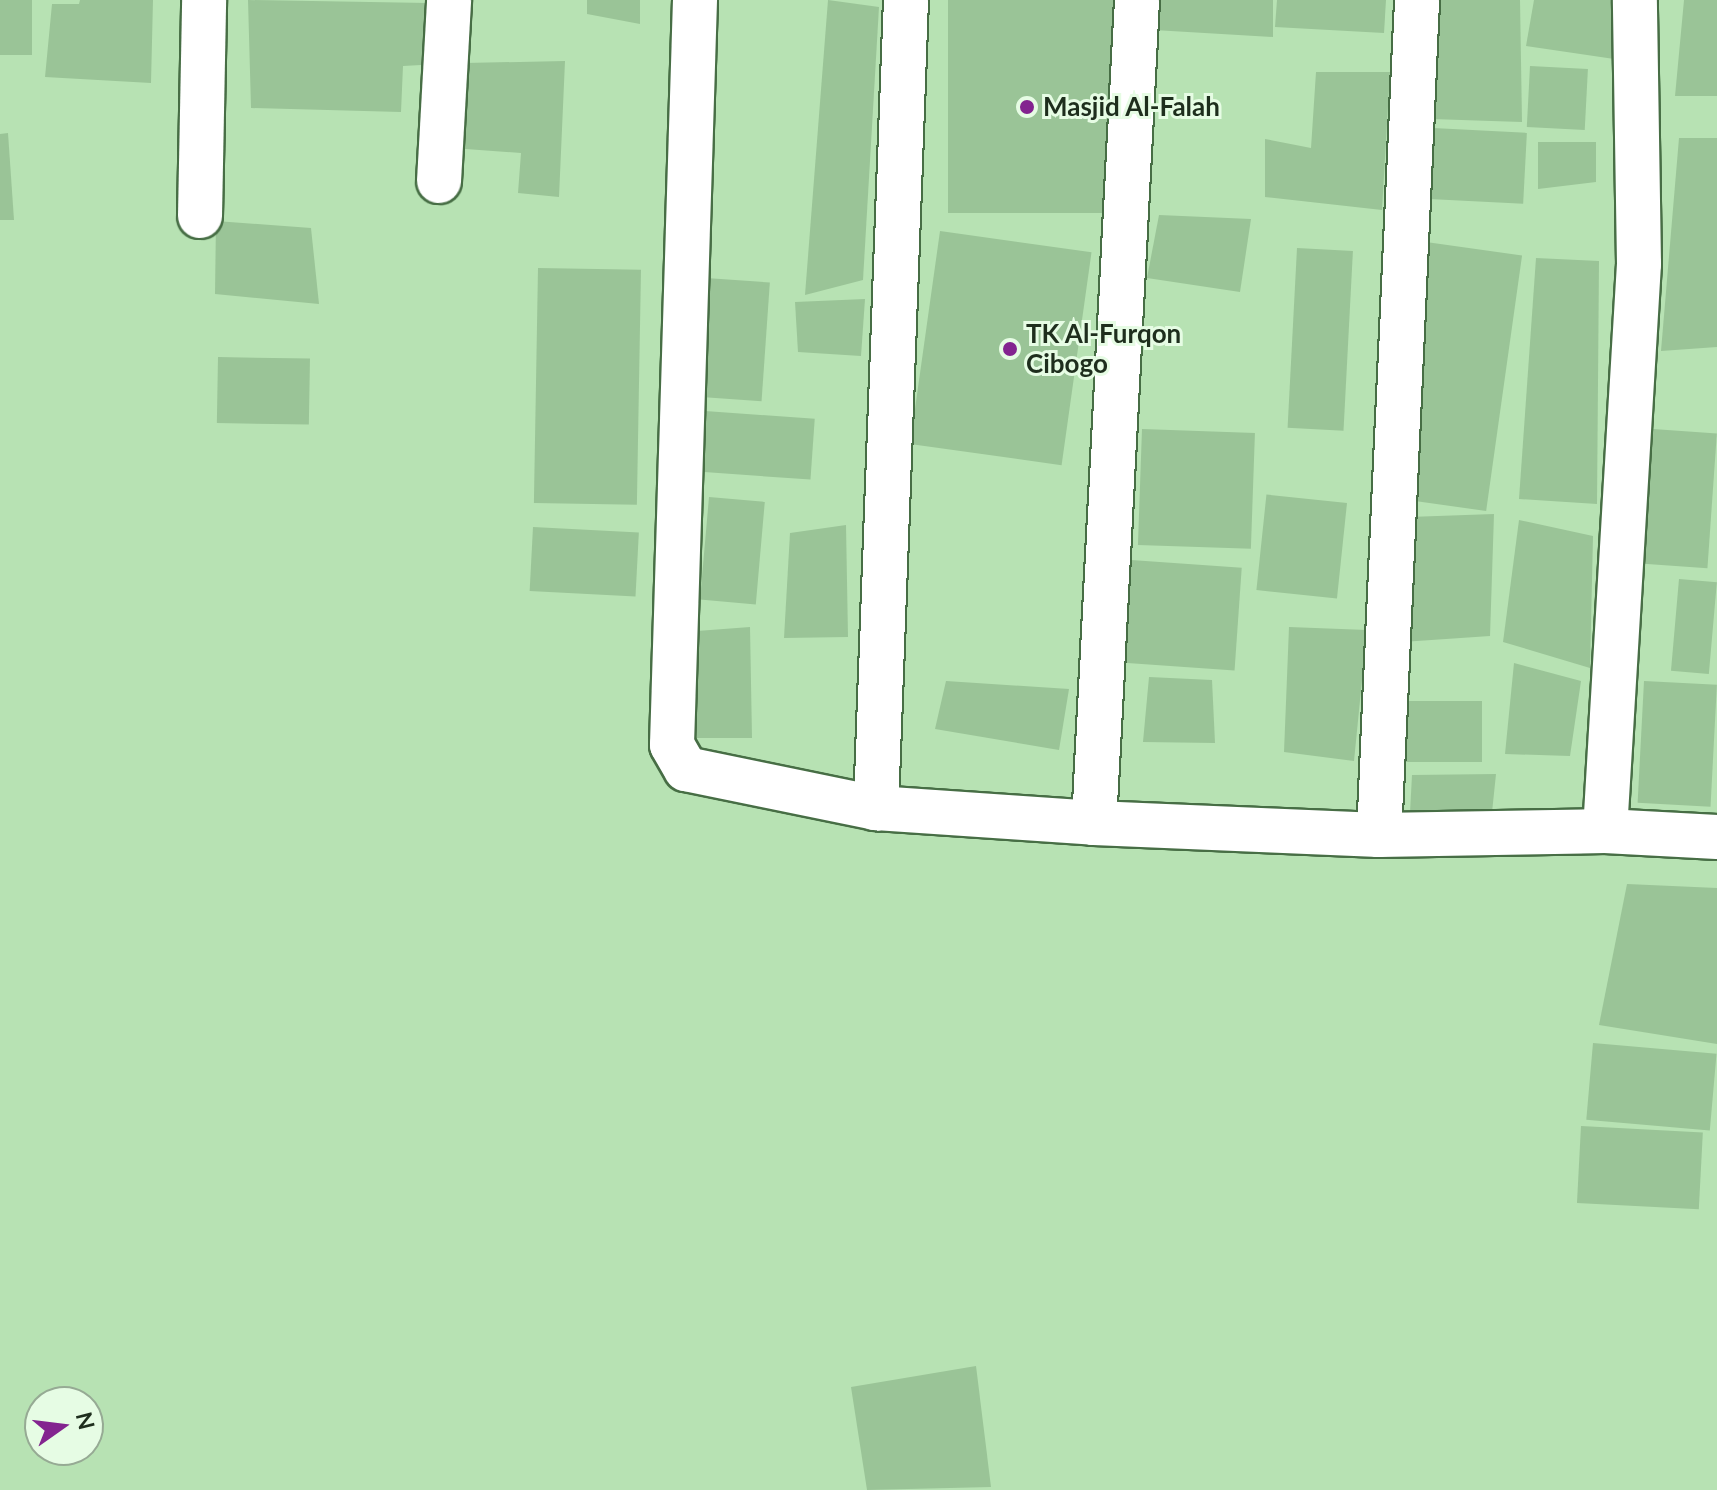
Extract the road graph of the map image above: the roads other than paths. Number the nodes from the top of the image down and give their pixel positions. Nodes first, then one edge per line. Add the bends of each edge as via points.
1 (204, 0) edge
2 (449, 0) edge
3 (695, 0) edge
4 (906, 0) edge
5 (1137, 0) edge
6 (1417, 0) edge
7 (1635, 0) edge
8 (439, 181) dead end
9 (200, 216) dead end
10 (876, 808) junction
11 (1094, 823) junction
12 (1605, 831) junction
13 (1379, 835) junction
14 (1717, 837) edge

1 - 9 street
2 - 8 street
3 - 10 street via 672,745 686,769
4 - 10 street
5 - 11 street
6 - 13 street
7 - 12 street via 1639,264
10 - 11 street
11 - 13 street
12 - 13 street
12 - 14 street

